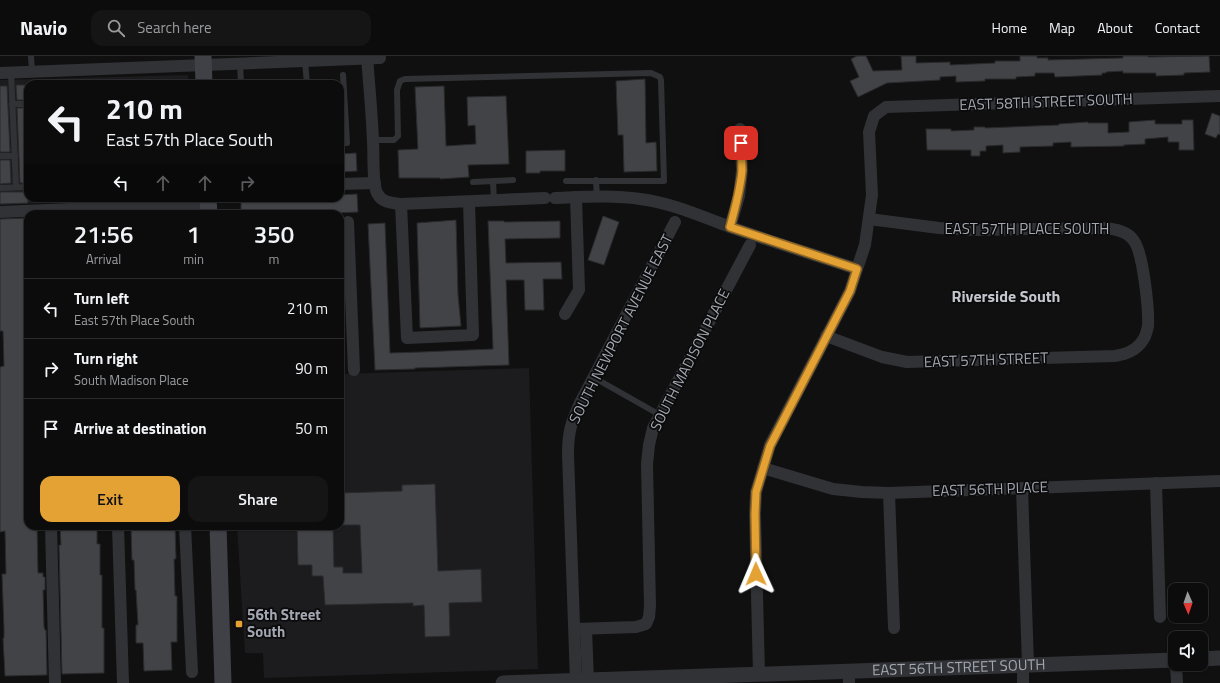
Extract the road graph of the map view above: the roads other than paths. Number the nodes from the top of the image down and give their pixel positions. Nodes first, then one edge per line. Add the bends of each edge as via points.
1 (31, 56) edge
2 (367, 57) edge
3 (380, 58) dead end
4 (203, 60) edge
5 (305, 61) junction
6 (240, 63) junction
7 (32, 72) junction
8 (5, 73) edge
9 (343, 75) dead end
10 (204, 80) edge
11 (241, 80) edge
12 (306, 80) edge
13 (343, 80) edge
14 (344, 92) edge
15 (1220, 96) edge
16 (12, 104) junction
17 (24, 104) edge
18 (740, 129) dead end
19 (373, 140) junction
20 (344, 142) edge
21 (0, 156) edge
22 (15, 156) junction
23 (513, 180) dead end
24 (566, 180) dead end
25 (596, 180) junction
26 (493, 181) junction
27 (473, 182) dead end
28 (375, 183) junction
29 (344, 184) edge
30 (16, 187) junction
31 (24, 187) edge
32 (0, 188) edge
33 (576, 197) junction
34 (596, 197) junction
35 (494, 201) junction
36 (469, 202) junction
37 (401, 204) junction
38 (174, 205) edge
39 (208, 205) edge
40 (109, 210) edge
41 (0, 212) edge
42 (24, 212) edge
43 (869, 219) junction
44 (348, 222) dead end
45 (675, 222) dead end
46 (730, 227) junction
47 (750, 245) dead end
48 (857, 269) junction
49 (346, 296) edge
50 (565, 314) dead end
51 (826, 336) junction
52 (1144, 339) joint
53 (354, 370) dead end
54 (593, 378) junction
55 (660, 415) junction
56 (763, 468) junction
57 (1220, 481) edge
58 (1156, 483) junction
59 (1022, 488) junction
60 (889, 493) junction
61 (51, 530) edge
62 (118, 530) edge
63 (185, 530) edge
64 (218, 530) edge
65 (1160, 617) dead end
66 (894, 628) dead end
67 (580, 629) junction
68 (1220, 658) edge
69 (1208, 659) edge
70 (1168, 660) edge
71 (1025, 665) junction
72 (1176, 671) edge
73 (192, 672) dead end
74 (759, 674) junction
75 (849, 677) edge
76 (699, 680) edge
77 (582, 681) junction
78 (544, 682) edge
79 (56, 683) edge
80 (122, 683) edge
81 (223, 683) edge
82 (503, 683) edge
83 (1023, 683) edge
84 (1177, 683) edge

1 - 7 lane
2 - 3 street
2 - 5 street
2 - 19 street
4 - 6 street
4 - 7 street
4 - 10 main road
5 - 6 street
5 - 12 lane
6 - 11 lane
7 - 8 street
8 - 16 lane
9 - 13 lane
14 - 20 lane via 347,142
15 - 43 street, EAST 58TH STREET SOUTH via 886,107 874,116 869,132 872,179
16 - 17 lane
16 - 22 lane
18 - 46 street via 742,170 739,196
19 - 25 lane via 394,140 398,136 397,90 400,81 405,79 656,74 661,80 664,181
19 - 28 street
21 - 22 lane
22 - 30 lane
23 - 26 lane
24 - 25 lane
25 - 34 lane
26 - 27 lane
26 - 35 lane
28 - 29 street
28 - 37 street via 377,193 382,199
30 - 31 lane
30 - 32 lane
33 - 34 street
33 - 35 street
33 - 50 street via 579,290
34 - 46 street via 626,197 657,202
35 - 36 street
36 - 37 street
36 - 37 street via 473,335 407,338
38 - 39 street
38 - 40 street
41 - 42 street
43 - 48 street via 865,245
43 - 52 street, EAST 57TH PLACE SOUTH via 975,230 1117,230 1134,240 1142,260 1148,314 1148,327
44 - 49 street
45 - 54 street, SOUTH NEWPORT AVENUE EAST
46 - 48 street
47 - 55 street, SOUTH MADISON PLACE
48 - 51 street via 850,291
49 - 53 street
51 - 52 street, EAST 57TH STREET via 882,357 907,362 1115,356 1128,353
51 - 56 street via 770,446
54 - 55 lane
54 - 67 street, SOUTH NEWPORT AVENUE EAST via 568,435
55 - 67 street, SOUTH MADISON PLACE via 649,445 647,464 649,617 646,624 636,627
56 - 60 street, EAST 56TH PLACE via 833,488
56 - 74 street via 756,492 755,514
57 - 58 street, EAST 56TH PLACE
58 - 59 street, EAST 56TH PLACE
58 - 65 street
59 - 60 street, EAST 56TH PLACE
59 - 71 street
60 - 66 street
61 - 79 street
62 - 80 street
63 - 73 street
64 - 81 main road
67 - 77 street, SOUTH NEWPORT AVENUE EAST
68 - 69 street
70 - 71 street, EAST 56TH STREET SOUTH
71 - 75 street, EAST 56TH STREET SOUTH
71 - 83 street
72 - 84 street
74 - 75 street, EAST 56TH STREET SOUTH
74 - 76 street, EAST 56TH STREET SOUTH
76 - 77 street, EAST 56TH STREET SOUTH
77 - 78 street, EAST 56TH STREET SOUTH
78 - 82 street, EAST 56TH STREET SOUTH

